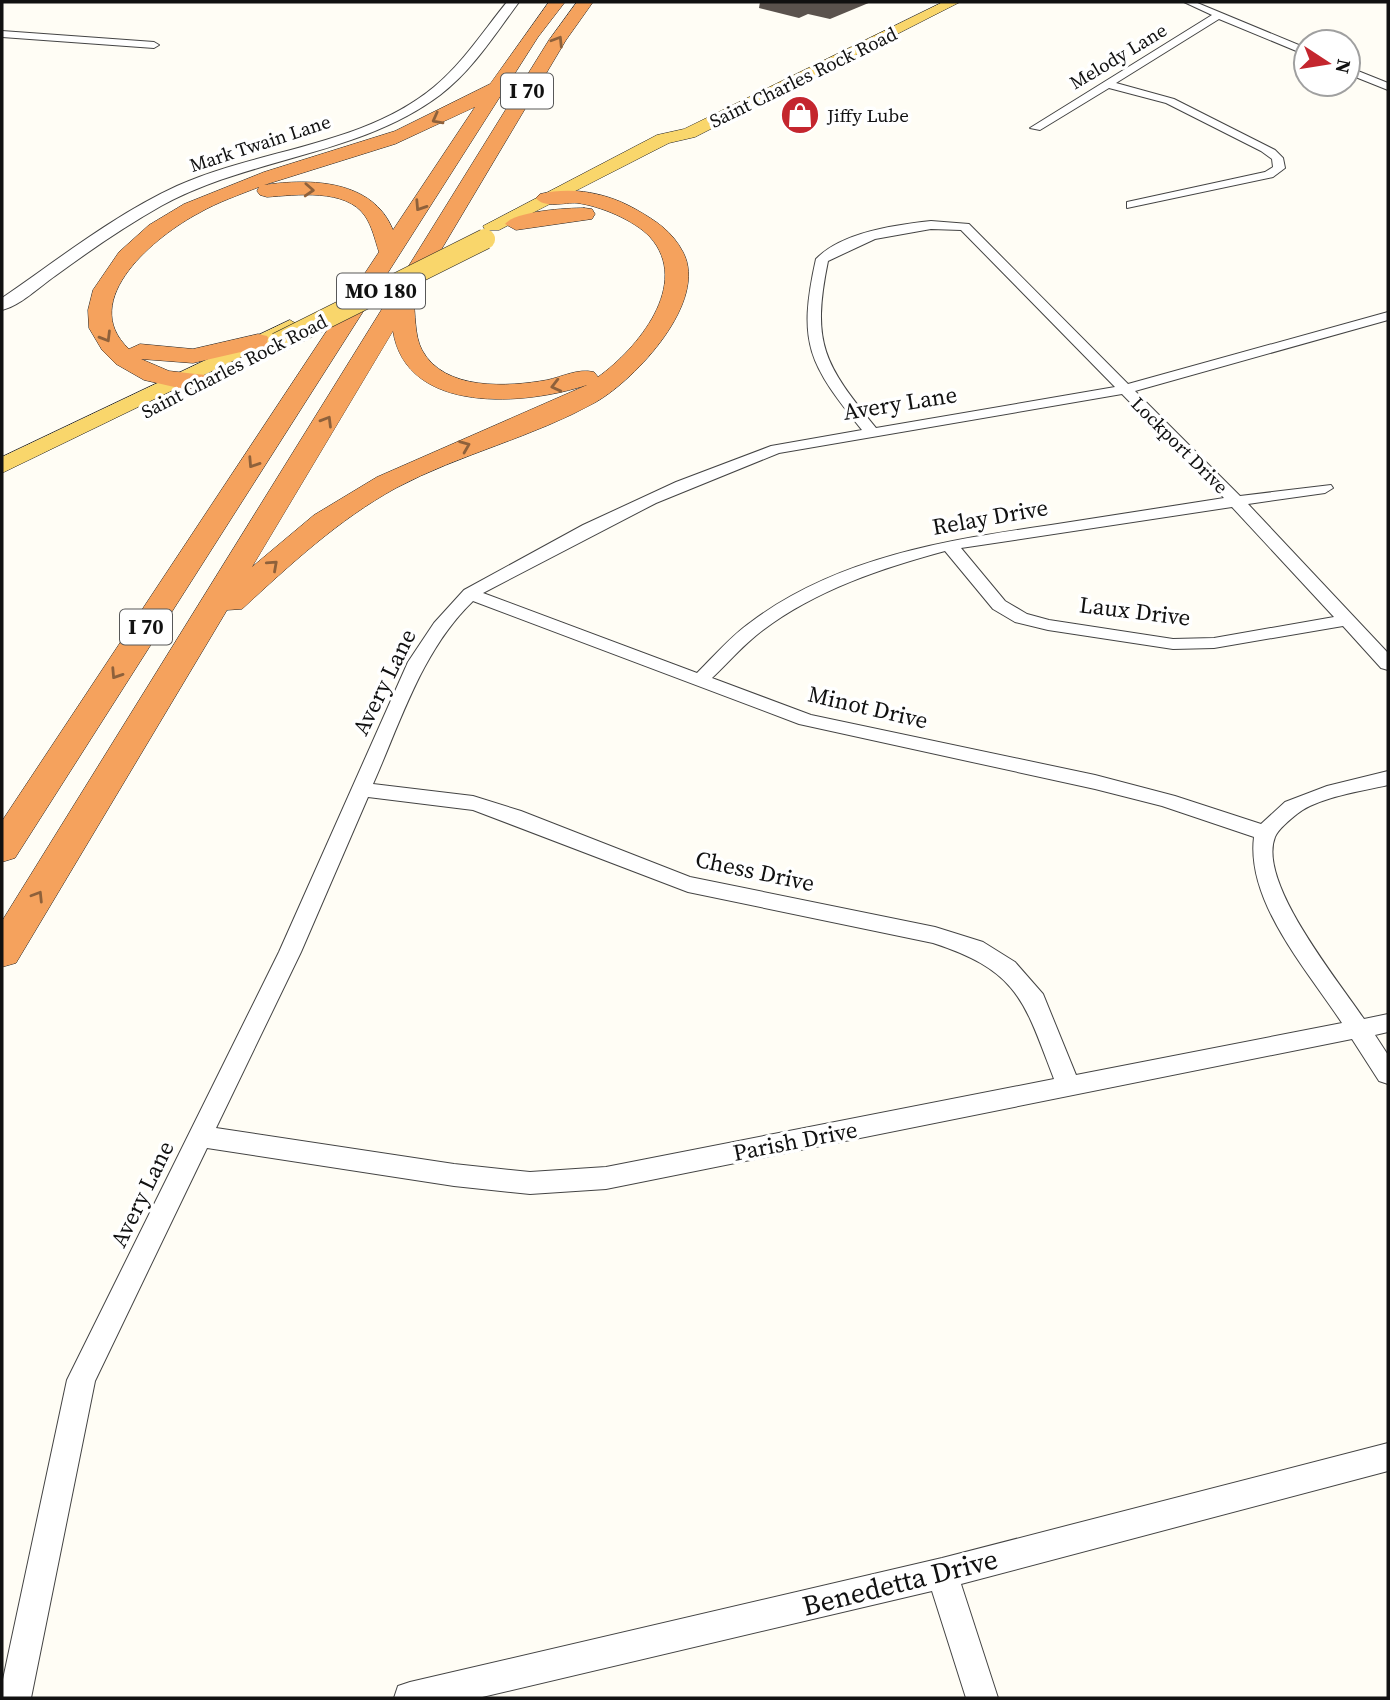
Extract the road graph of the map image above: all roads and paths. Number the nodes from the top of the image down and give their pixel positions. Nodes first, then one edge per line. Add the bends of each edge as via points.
1 (513, 2) edge
2 (557, 2) edge
3 (585, 2) edge
4 (953, 2) edge
5 (1188, 2) edge
6 (1219, 15) junction
7 (2, 34) edge
8 (154, 45) dead end
9 (1292, 46) edge
10 (1362, 76) edge
11 (1107, 84) junction
12 (497, 87) junction
13 (1388, 87) edge
14 (1036, 128) dead end
15 (689, 133) junction
16 (607, 180) junction
17 (565, 194) junction
18 (1131, 205) dead end
19 (615, 212) junction
20 (516, 224) junction
21 (489, 232) junction
22 (390, 252) junction
23 (402, 298) junction
24 (2, 305) edge
25 (1388, 316) edge
26 (267, 342) junction
27 (138, 359) junction
28 (184, 384) junction
29 (1126, 390) junction
30 (135, 400) junction
31 (871, 432) junction
32 (2, 466) edge
33 (2, 483) edge
34 (1325, 488) dead end
35 (1235, 500) junction
36 (949, 545) junction
37 (470, 594) junction
38 (1346, 620) junction
39 (204, 626) junction
40 (1388, 664) edge
41 (699, 681) junction
42 (1388, 778) edge
43 (361, 790) junction
44 (1265, 833) junction
45 (2, 849) edge
46 (2, 953) edge
47 (1388, 1023) edge
48 (1357, 1029) junction
49 (1388, 1074) edge
50 (1069, 1088) junction
51 (198, 1136) junction
52 (1388, 1457) edge
53 (942, 1573) junction
54 (15, 1698) edge
55 (410, 1698) edge
56 (982, 1698) edge

1 - 24 street, Mark Twain Lane via 455,73 413,107 349,134 178,191
2 - 12 highway, I 70
23 -> 3 highway, I 70
4 - 15 main road, Saint Charles Rock Road / MO 180
5 - 6 street
6 - 9 street
6 - 11 street, Melody Lane
7 - 8 street
10 - 13 street
11 - 14 street, Melody Lane
11 - 18 street via 1170,101 1265,149 1280,163 1269,175
12 -> 22 highway, I 70
12 -> 27 highway via 416,130 232,188 163,227 124,262 109,282 98,311 104,338
15 - 16 main road, Saint Charles Rock Road / MO 180 via 678,144
15 - 17 main road, Saint Charles Rock Road / MO 180 via 663,139
16 - 17 main road, Saint Charles Rock Road / MO 180
16 - 19 highway via 600,191
17 - 19 highway
17 - 20 main road, Saint Charles Rock Road / MO 180
17 - 21 main road, Saint Charles Rock Road / MO 180
19 - 20 highway
19 -> 23 highway via 652,248 657,264 655,288 646,316 625,346 584,378 547,389 502,392 441,380 410,352
39 -> 19 highway via 298,542 359,498 433,460 588,396 630,365 661,327 671,305 676,262 669,243 659,233
20 - 21 main road, Saint Charles Rock Road / MO 180
21 - 26 main road, Saint Charles Rock Road / MO 180, bridge
21 - 26 main road, Saint Charles Rock Road / MO 180 via 290,326
27 -> 22 highway via 119,317 131,280 181,230 225,203 286,189 345,195 375,213
22 -> 45 highway, I 70
39 -> 23 highway, I 70
25 - 29 street, Avery Lane
26 - 27 highway via 193,356
26 - 28 main road, Saint Charles Rock Road / MO 180
27 - 28 highway
27 - 30 highway via 143,380
28 - 30 main road, Saint Charles Rock Road / MO 180
28 - 33 main road, Saint Charles Rock Road / MO 180
29 - 31 street, Avery Lane
29 - 31 street, Lockport Drive via 955,226 856,241 822,259 811,335 815,354 832,382
29 - 35 street, Lockport Drive
30 - 32 main road, Saint Charles Rock Road / MO 180
31 - 37 street, Avery Lane via 776,449 724,467 558,545
34 - 35 street, Relay Drive
35 - 36 street, Relay Drive
35 - 38 street, Lockport Drive
36 - 38 street, Laux Drive via 999,605 1021,618 1048,625 1173,644 1214,643
36 - 41 street, Relay Drive via 892,559 825,585 757,626
37 - 41 street, Minot Drive
37 - 43 street, Avery Lane via 441,624 416,662
38 - 40 street, Lockport Drive
46 -> 39 highway, I 70
41 - 44 street, Minot Drive via 806,720 1095,782
42 - 44 street via 1292,807
43 - 50 street, Chess Drive via 488,807 688,884 935,935 975,948 1007,968 1035,1000
43 - 51 street, Avery Lane via 289,952
44 - 48 street via 1262,859 1273,900
47 - 48 street, Parish Drive
48 - 49 street
48 - 50 street, Parish Drive
50 - 51 street, Parish Drive via 606,1178 530,1183
51 - 54 street, Avery Lane via 81,1380
52 - 53 street, Benedetta Drive
53 - 55 street, Benedetta Drive
53 - 56 street

